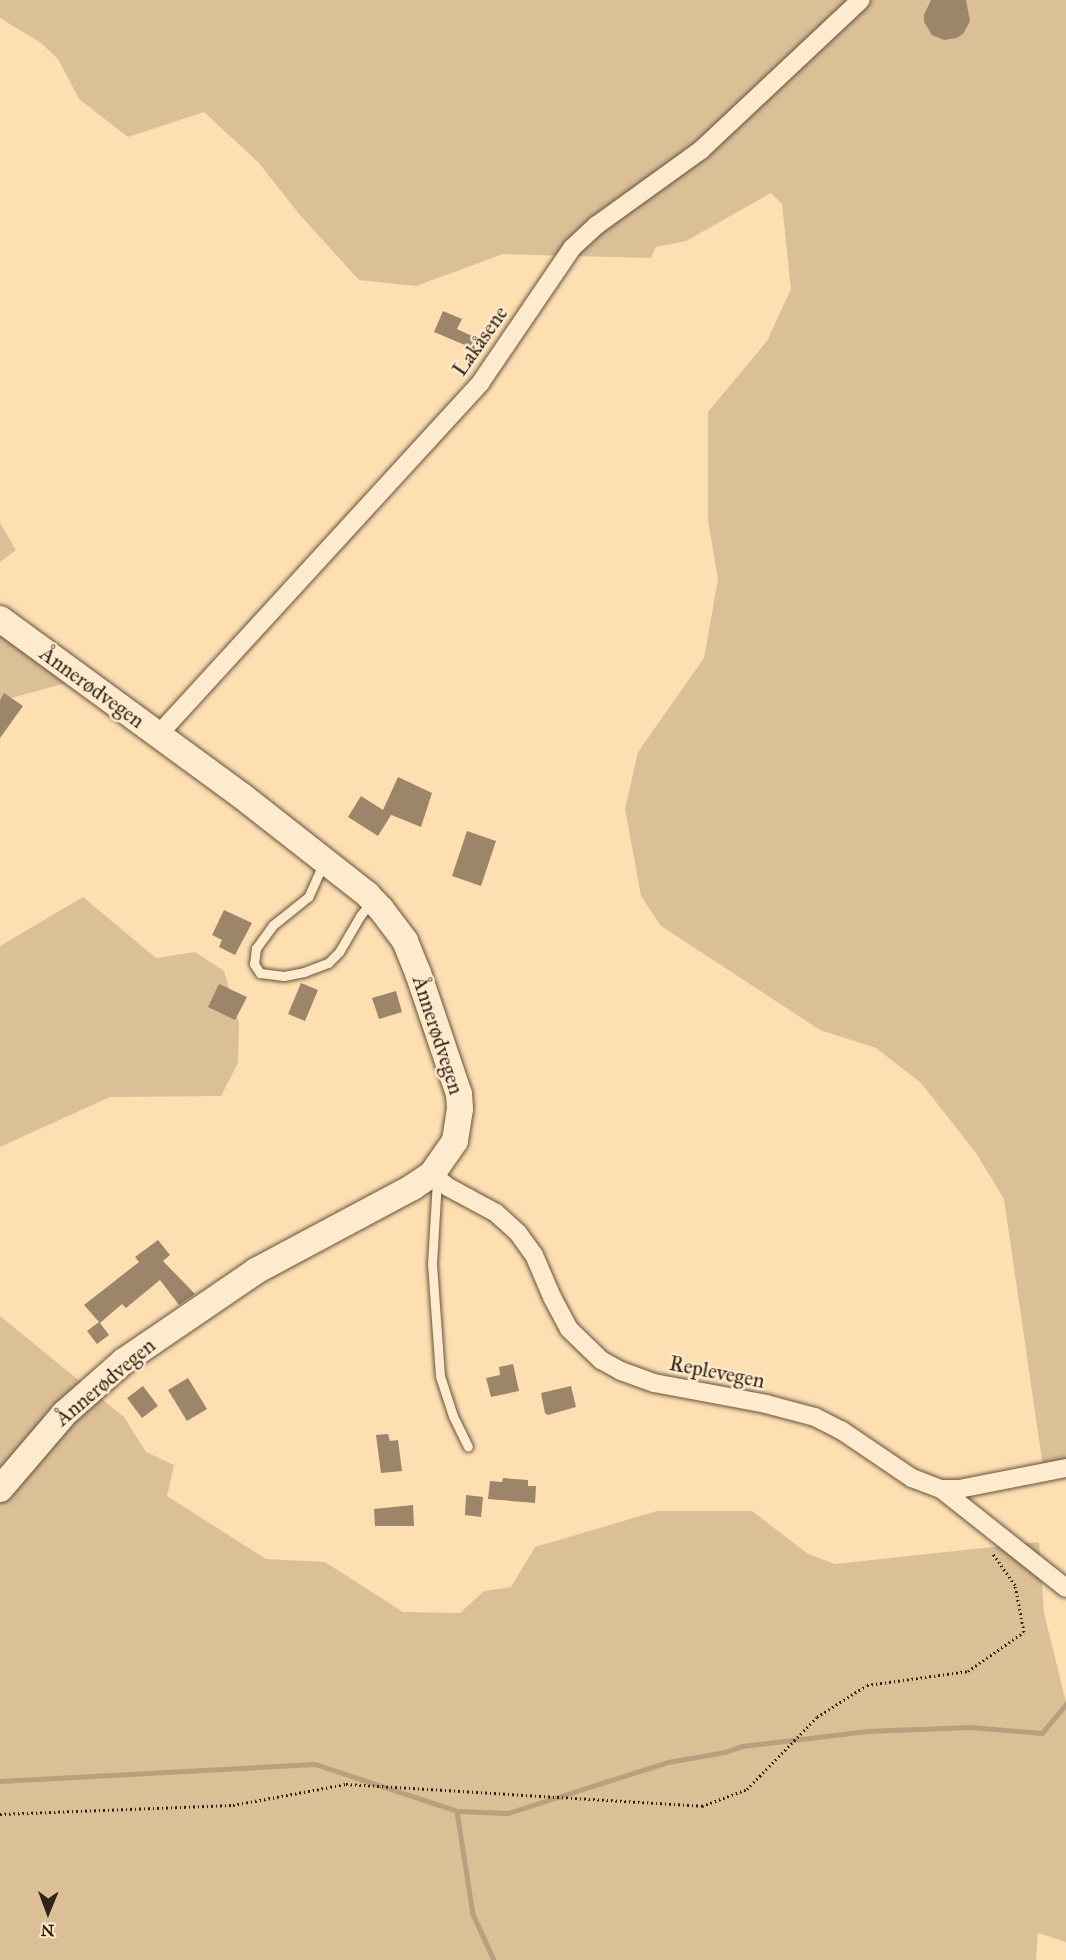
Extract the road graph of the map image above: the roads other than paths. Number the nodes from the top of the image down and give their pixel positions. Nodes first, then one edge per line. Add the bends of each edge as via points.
1 (861, 0) edge
2 (0, 619) edge
3 (158, 735) junction
4 (324, 861) junction
5 (373, 901) junction
6 (435, 1177) junction
7 (468, 1447) dead end
8 (1066, 1468) edge
9 (0, 1489) edge
10 (941, 1489) junction
11 (1066, 1588) edge

1 - 3 street, Lakåsene via 700,150 597,225 572,248 481,382
2 - 3 main road, Ånnerødvegen
3 - 4 main road, Ånnerødvegen
4 - 5 main road, Ånnerødvegen
4 - 5 lane via 308,897 273,925 256,948 254,964 260,973 284,976 328,963
5 - 6 main road, Ånnerødvegen via 405,941 459,1094 455,1141
6 - 7 lane via 432,1264 438,1354 446,1394
6 - 9 main road, Ånnerødvegen via 256,1271 124,1361 65,1413
6 - 10 street, Replevegen via 496,1213 518,1233 534,1255 563,1320 601,1360 642,1379 815,1417 912,1478
8 - 10 street, Replevegen
10 - 11 street

